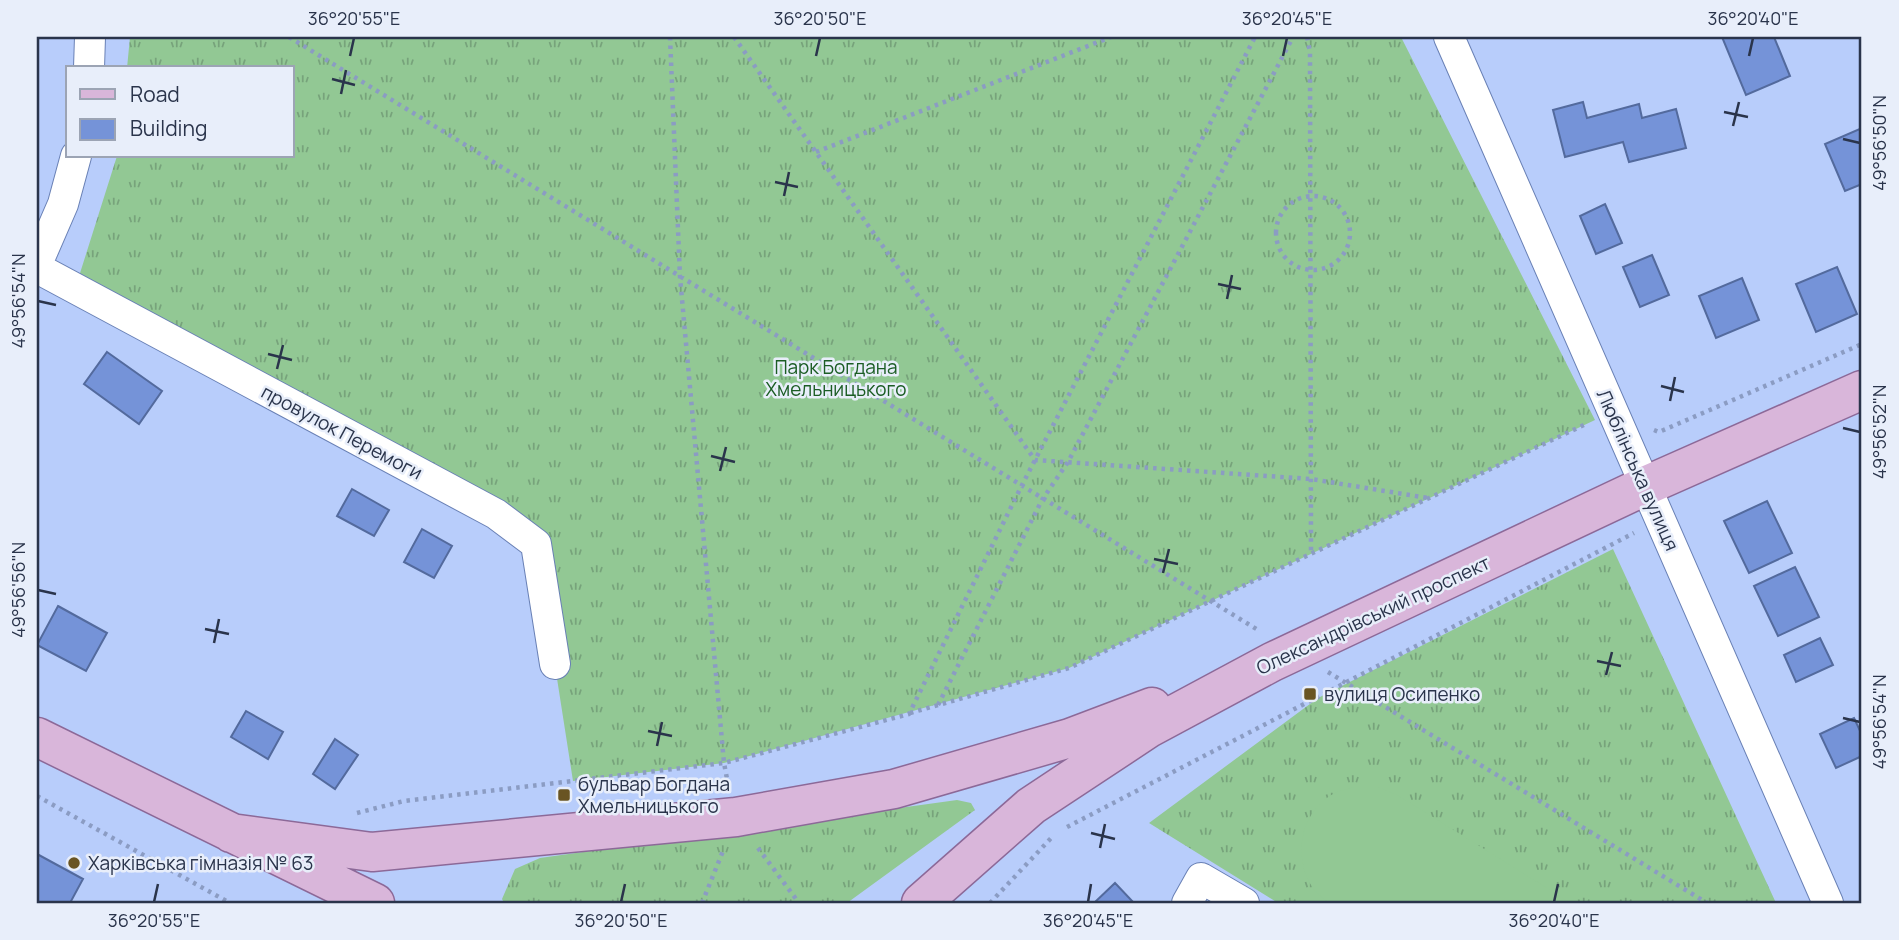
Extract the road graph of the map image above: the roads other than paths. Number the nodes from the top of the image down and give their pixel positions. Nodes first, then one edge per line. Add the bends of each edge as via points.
1 (90, 37) edge
2 (1449, 37) edge
3 (89, 66) edge
4 (75, 158) edge
5 (37, 266) edge
6 (1862, 390) edge
7 (1653, 503) junction
8 (1283, 657) junction
9 (555, 664) dead end
10 (37, 737) edge
11 (230, 834) junction
12 (375, 903) edge
13 (921, 903) edge
14 (1186, 903) edge
15 (1244, 903) edge
16 (1828, 903) edge

1 - 3 street
2 - 7 street, Люблінська вулиця
4 - 5 street via 63,204
5 - 9 street, провулок Перемоги via 496,514 537,544
6 - 7 main road, Олександрівський проспект
7 - 8 main road, Олександрівський проспект
7 - 16 street, Люблінська вулиця
8 - 11 main road via 1058,742 894,789 736,817 372,852
8 - 13 main road, Олександрівський проспект via 1149,728 1031,806
10 - 11 main road
11 - 12 main road
14 - 15 street via 1200,878

